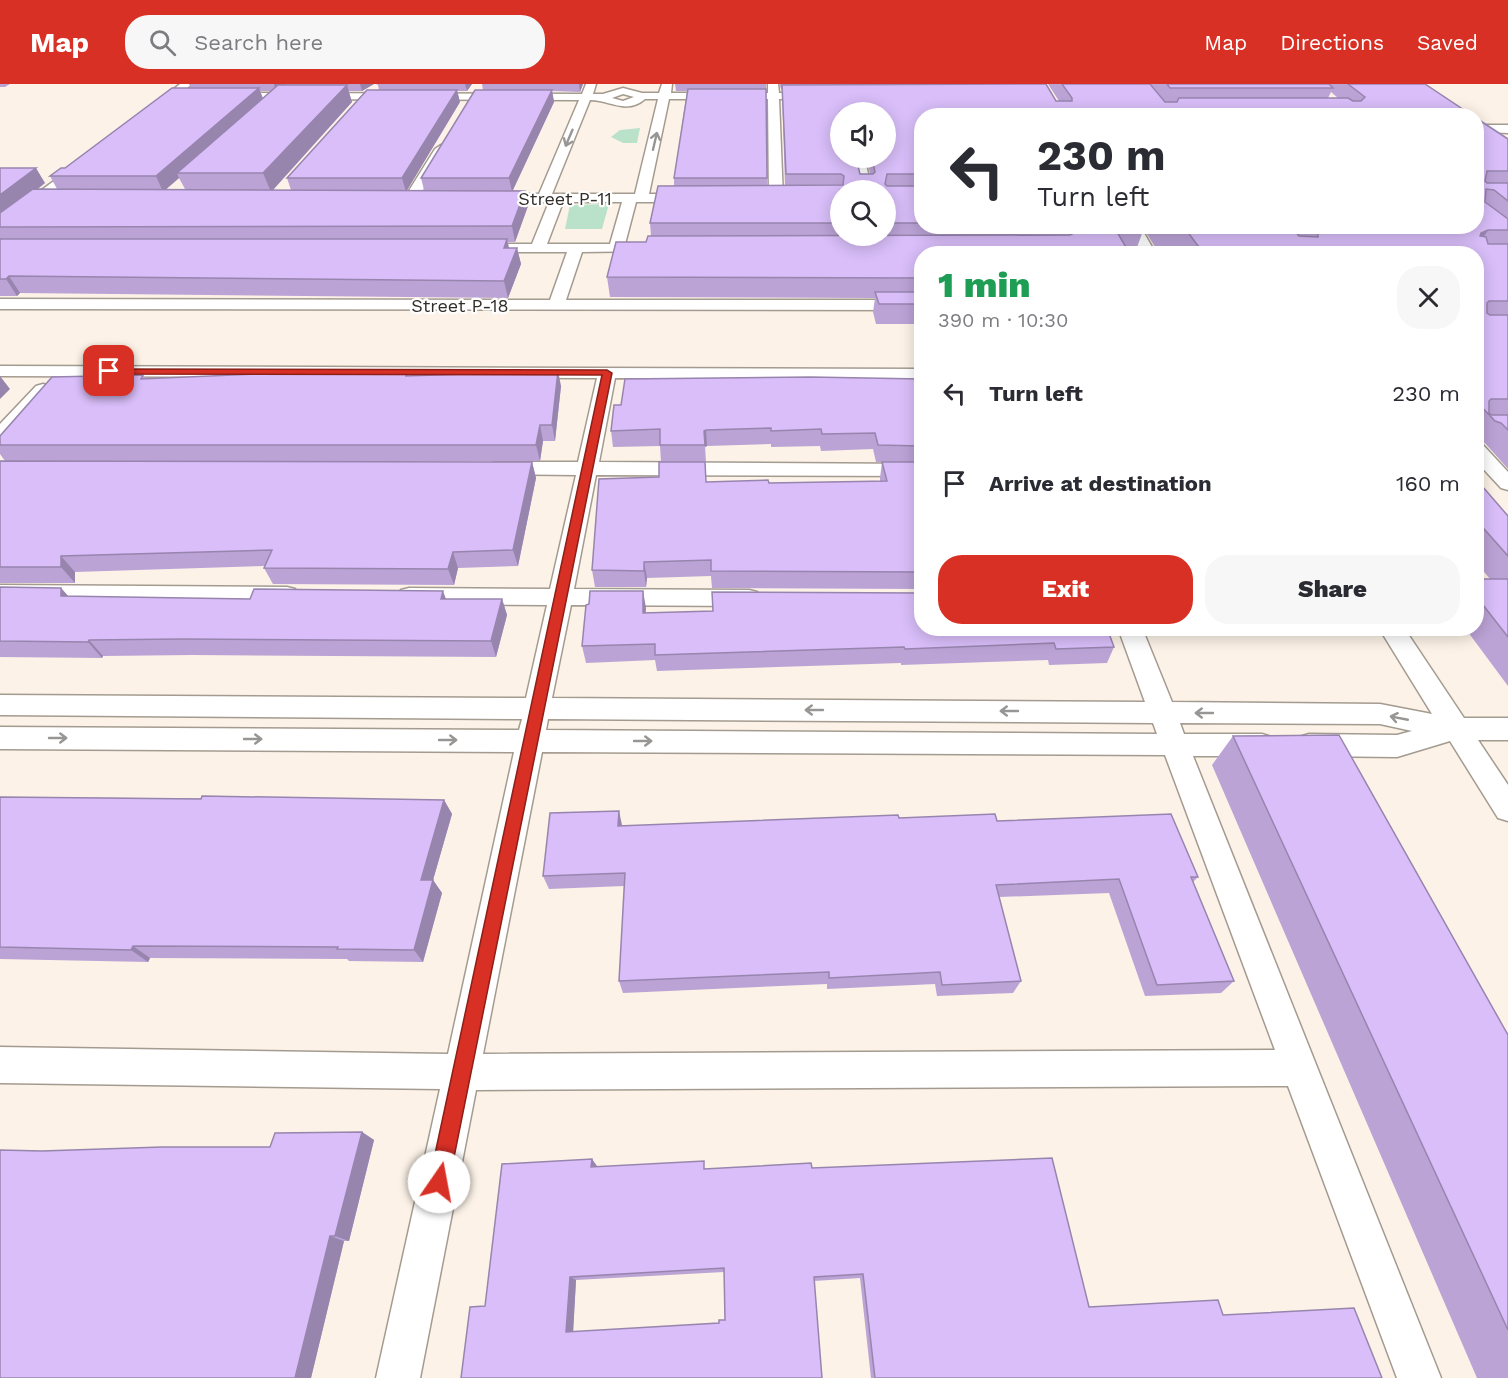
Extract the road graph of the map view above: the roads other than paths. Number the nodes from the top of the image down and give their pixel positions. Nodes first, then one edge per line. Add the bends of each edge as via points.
1 (294, 84) edge
2 (378, 84) edge
3 (480, 84) edge
4 (591, 84) edge
5 (190, 90) edge
6 (666, 90) edge
7 (773, 90) edge
8 (215, 96) edge
9 (281, 96) junction
10 (826, 96) edge
11 (367, 97) junction
12 (586, 97) junction
13 (468, 102) junction
14 (264, 112) edge
15 (352, 113) edge
16 (145, 116) edge
17 (1484, 125) edge
18 (1484, 127) edge
19 (1508, 129) edge
20 (448, 137) edge
21 (1508, 143) edge
22 (91, 157) edge
23 (413, 197) edge
24 (59, 198) edge
25 (472, 198) edge
26 (551, 198) junction
27 (636, 198) junction
28 (709, 198) edge
29 (776, 198) edge
30 (33, 201) junction
31 (10, 205) edge
32 (4, 231) edge
33 (467, 248) edge
34 (538, 248) junction
35 (576, 248) junction
36 (616, 248) junction
37 (663, 248) edge
38 (0, 304) edge
39 (556, 305) junction
40 (914, 305) edge
41 (0, 371) edge
42 (61, 371) junction
43 (607, 373) junction
44 (914, 374) edge
45 (0, 435) edge
46 (1484, 458) edge
47 (479, 468) edge
48 (587, 468) junction
49 (914, 470) edge
50 (1508, 484) edge
51 (0, 593) edge
52 (310, 595) edge
53 (382, 596) edge
54 (561, 597) junction
55 (770, 598) edge
56 (1133, 636) edge
57 (1396, 636) edge
58 (0, 705) edge
59 (537, 708) junction
60 (1163, 712) junction
61 (1456, 729) junction
62 (1508, 729) edge
63 (0, 738) edge
64 (531, 741) junction
65 (1175, 744) junction
66 (1508, 809) edge
67 (0, 1065) edge
68 (1300, 1068) junction
69 (462, 1072) junction
70 (398, 1378) edge
71 (1419, 1378) edge

1 - 9 street
2 - 11 street
3 - 13 street
4 - 12 street
5 - 16 street via 172,96
6 - 7 street
6 - 12 street via 642,96 636,102 618,104 604,97
27 -> 6 street
7 - 10 street
7 - 29 street
8 - 9 street
9 - 11 street
9 - 14 street
11 - 13 street
11 - 15 street
12 - 13 street
12 -> 26 street
17 - 19 street
18 - 21 street
20 - 23 street
22 - 30 street
24 - 30 street
25 - 26 street, Street P-11
26 - 27 street, Street P-11
26 - 34 street
27 - 28 street, Street P-11
27 - 36 street
30 - 31 street
30 - 32 street
33 - 34 street
34 - 35 street
35 - 36 street
35 - 39 street
36 - 37 street
38 - 39 street, Street P-18
39 - 40 street, Street P-18
41 - 42 street
42 - 43 street
42 - 45 street
43 - 44 street
43 - 48 street
46 - 50 street
47 - 48 street
48 - 49 street
48 - 54 street
51 - 52 street
53 - 54 street
54 - 55 street
54 - 59 street
56 - 60 street
57 - 61 street
58 - 59 street
60 -> 59 street
59 - 64 street
61 -> 60 street via 1380,714
60 - 65 street
61 - 62 street
61 - 65 street via 1397,746
61 - 66 street
63 -> 64 street
64 -> 65 street
64 - 69 street
65 - 68 street
67 - 69 street
68 - 69 street
68 - 71 street
69 - 70 street

